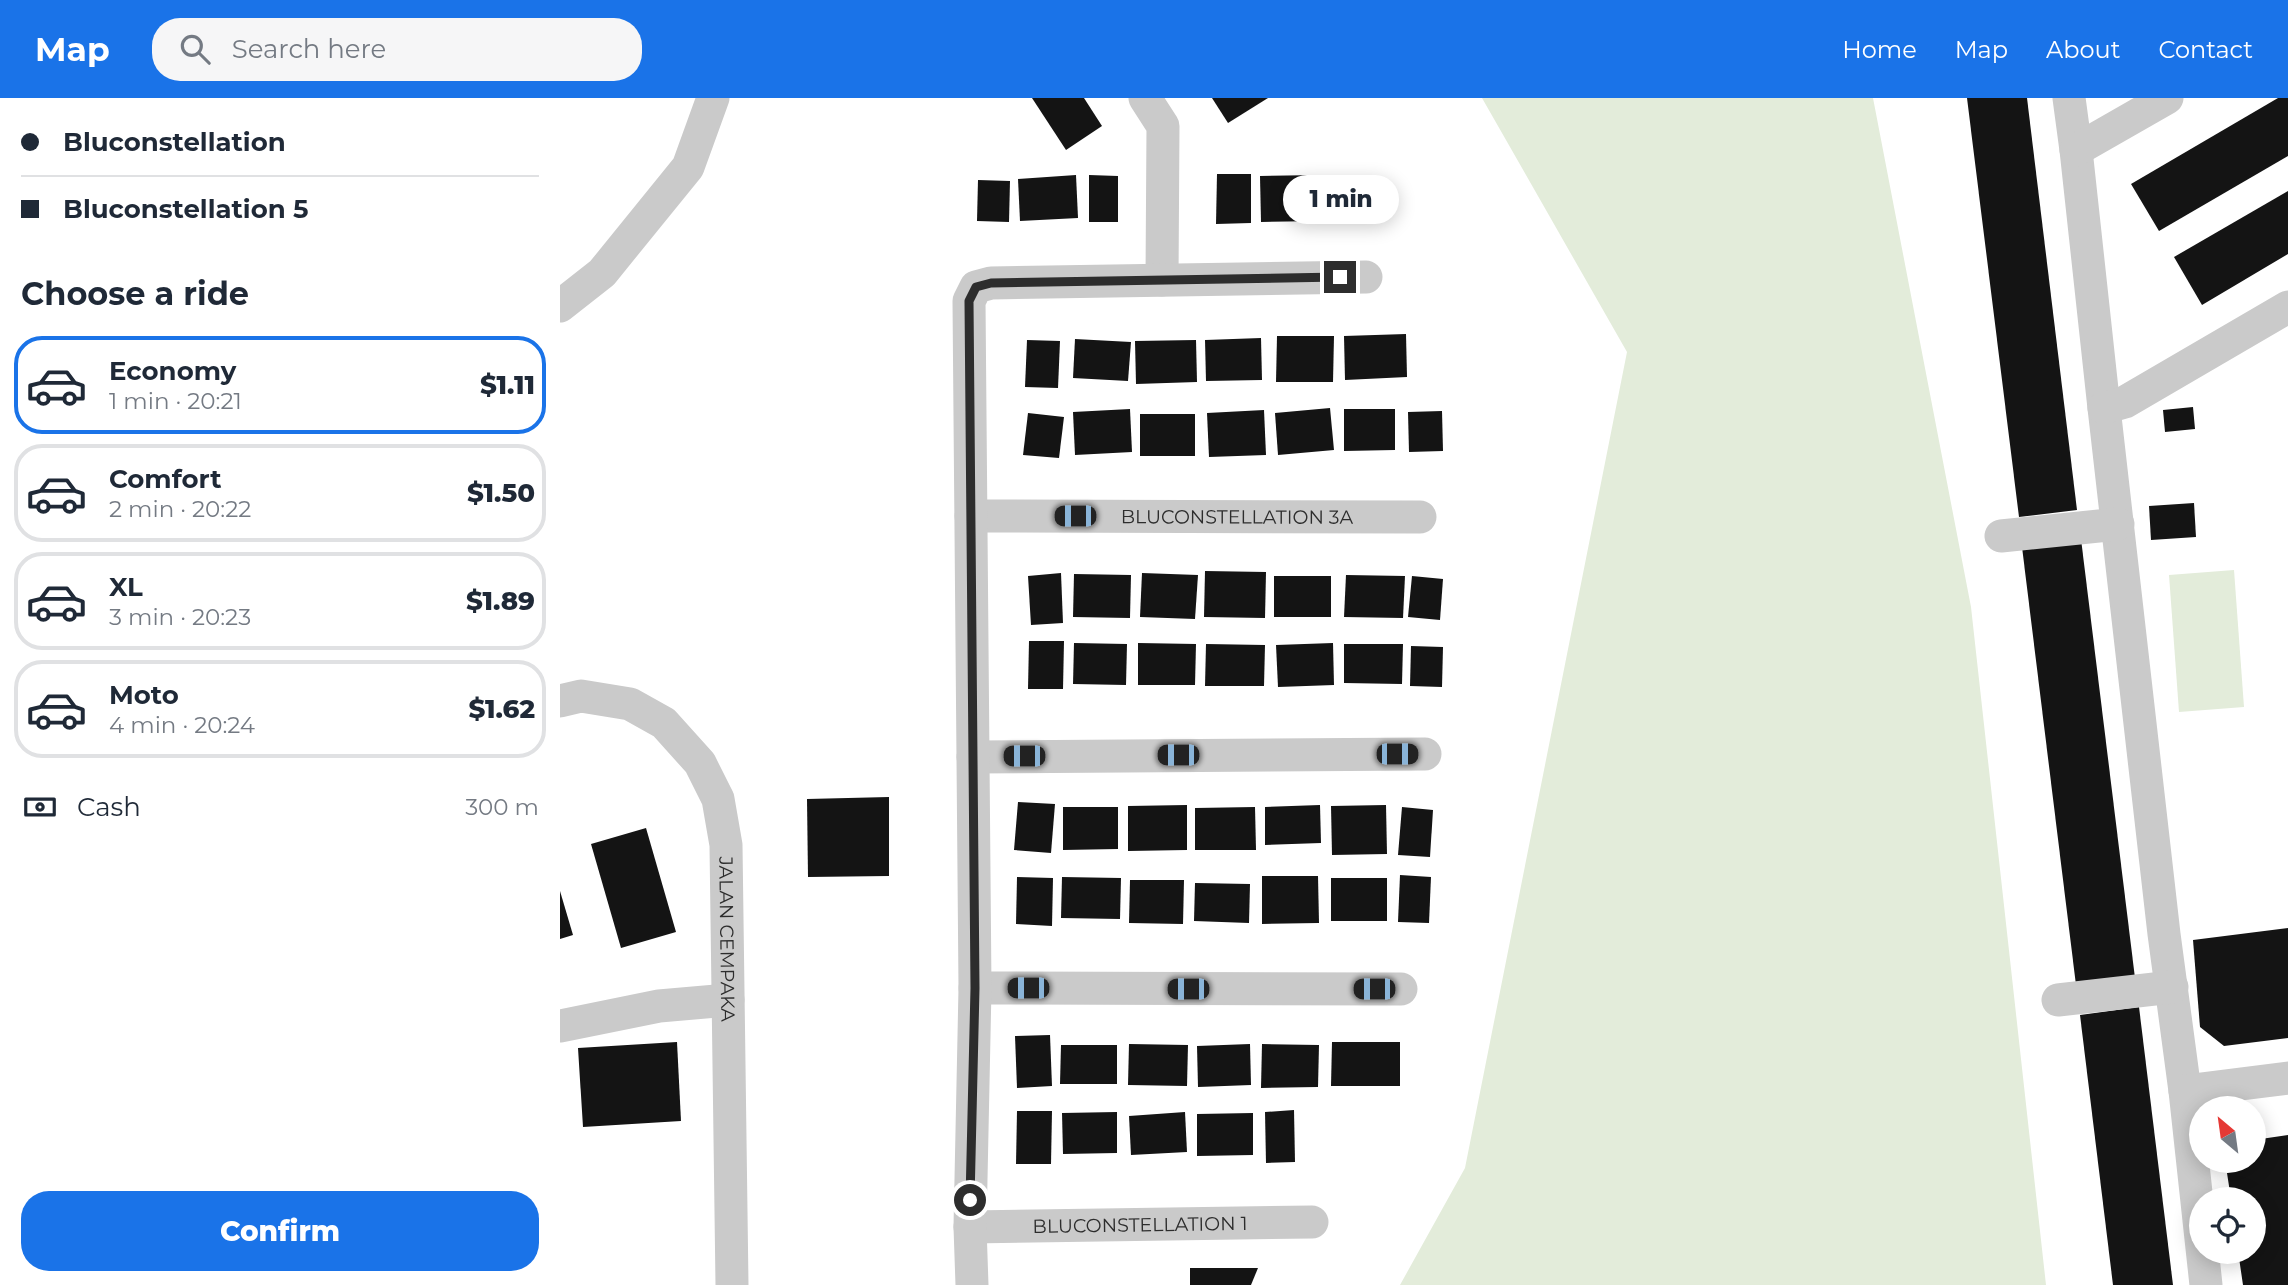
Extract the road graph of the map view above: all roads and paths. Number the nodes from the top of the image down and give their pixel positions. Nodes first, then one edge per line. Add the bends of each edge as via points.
1 (713, 98) edge
2 (1145, 98) edge
3 (2069, 98) edge
4 (2167, 98) edge
5 (2076, 150) junction
6 (1366, 277) dead end
7 (1162, 280) junction
8 (560, 306) edge
9 (2288, 307) edge
10 (2104, 408) junction
11 (971, 516) junction
12 (1420, 517) dead end
13 (2118, 524) junction
14 (2001, 536) dead end
15 (560, 701) edge
16 (1425, 754) dead end
17 (973, 757) junction
18 (2172, 987) junction
19 (975, 988) junction
20 (1401, 989) dead end
21 (728, 1000) junction
22 (2058, 1000) dead end
23 (560, 1026) edge
24 (2288, 1078) edge
25 (2185, 1091) junction
26 (1312, 1222) dead end
27 (973, 1264) edge
28 (732, 1285) edge
29 (2206, 1285) edge

1 - 8 street via 688,167 602,273
2 - 7 street via 1163,126
3 - 5 street
4 - 5 street
5 - 10 street
6 - 7 street
7 - 11 street via 976,287 969,301
9 - 10 street via 2125,402
10 - 13 street
11 - 12 street, BLUCONSTELLATION 3A
11 - 17 street
13 - 14 street
13 - 18 street
15 - 21 street, JALAN CEMPAKA via 581,696 630,704 664,723 700,763 718,799 726,845
16 - 17 street
17 - 19 street
18 - 22 street
18 - 25 street
19 - 20 street
19 - 27 street
21 - 23 street via 659,1006
21 - 28 street, JALAN CEMPAKA
24 - 25 street
25 - 29 street
26 - 27 street, BLUCONSTELLATION 1

